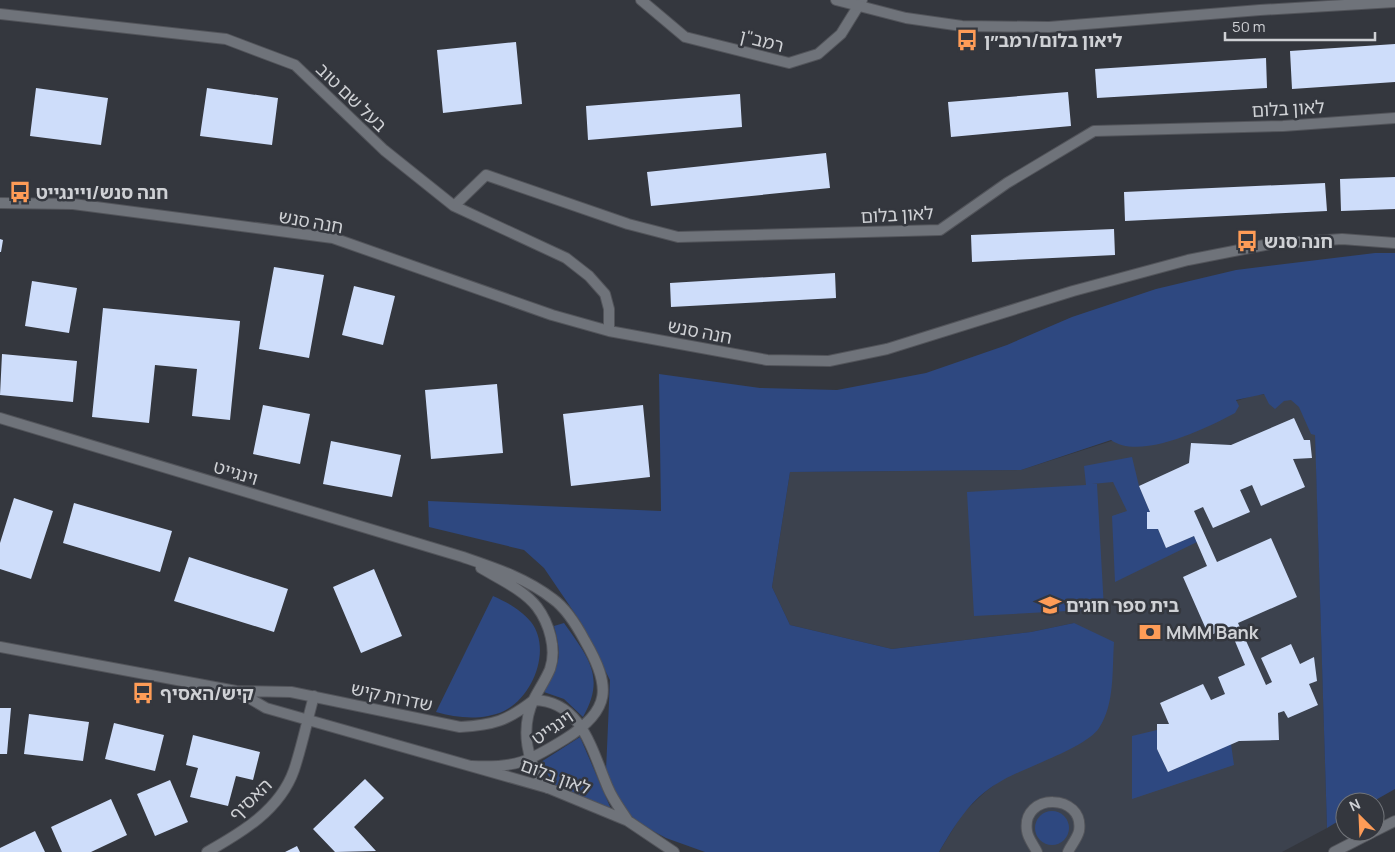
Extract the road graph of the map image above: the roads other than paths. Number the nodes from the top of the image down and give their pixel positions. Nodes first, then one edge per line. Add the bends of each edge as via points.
1 (641, 0) edge
2 (836, 0) edge
3 (1395, 2) edge
4 (861, 4) edge
5 (0, 14) edge
6 (1395, 118) edge
7 (0, 203) edge
8 (454, 206) junction
9 (1395, 243) edge
10 (610, 331) junction
11 (0, 418) edge
12 (464, 557) junction
13 (0, 647) edge
14 (236, 691) junction
15 (314, 696) junction
16 (534, 700) junction
17 (307, 720) junction
18 (582, 728) junction
19 (532, 760) junction
20 (472, 766) junction
21 (548, 788) junction
22 (628, 821) junction
23 (1354, 842) edge
24 (206, 852) edge
25 (674, 852) edge
26 (1037, 852) edge
27 (1068, 852) edge
28 (1334, 852) edge

1 - 4 street, רמב"ן via 685,37 789,63 818,54 841,34
2 - 4 street
3 - 4 street via 1048,27 962,26 906,18
5 - 8 street, בעל שם טוב via 226,39 295,65 384,150
6 - 8 street, לאון בלום via 1283,126 1094,131 1007,183 940,230 678,237 628,224 486,175
7 - 10 street, חנה סנש via 73,204 333,238 552,315
8 - 10 street, בעל שם טוב via 566,258 589,276 605,294
9 - 10 street, חנה סנש via 1342,239 1270,244 1188,260 1073,291 887,349 829,361 767,360
11 - 12 street, וינגייט
12 - 16 street, וינגייט via 516,589 536,606 544,619 550,635 551,667
12 - 18 street, וינגייט via 531,584 554,600 570,617 597,662 604,685 601,703
13 - 14 street, שדרות קיש
14 - 15 street, שדרות קיש via 270,690
14 - 17 street, שדרות קיש via 266,708
15 - 16 street, שדרות קיש via 460,727 488,726 502,721
15 - 17 street, האסיף
16 - 18 street, לאון בלום via 554,702 563,707
16 - 19 street via 526,736
17 - 20 street, שדרות קיש
17 - 24 street, האסיף via 294,771 285,790 261,816
18 - 19 street, וינגייט
18 - 22 street, לאון בלום via 608,788
19 - 20 street, וינגייט via 495,767
19 - 21 street
20 - 21 street, לאון בלום
21 - 22 street, לאון בלום
22 - 25 street, לאון בלום
23 - 28 street
26 - 27 street via 1027,832 1028,819 1035,808 1052,801 1069,806 1078,820 1077,836

